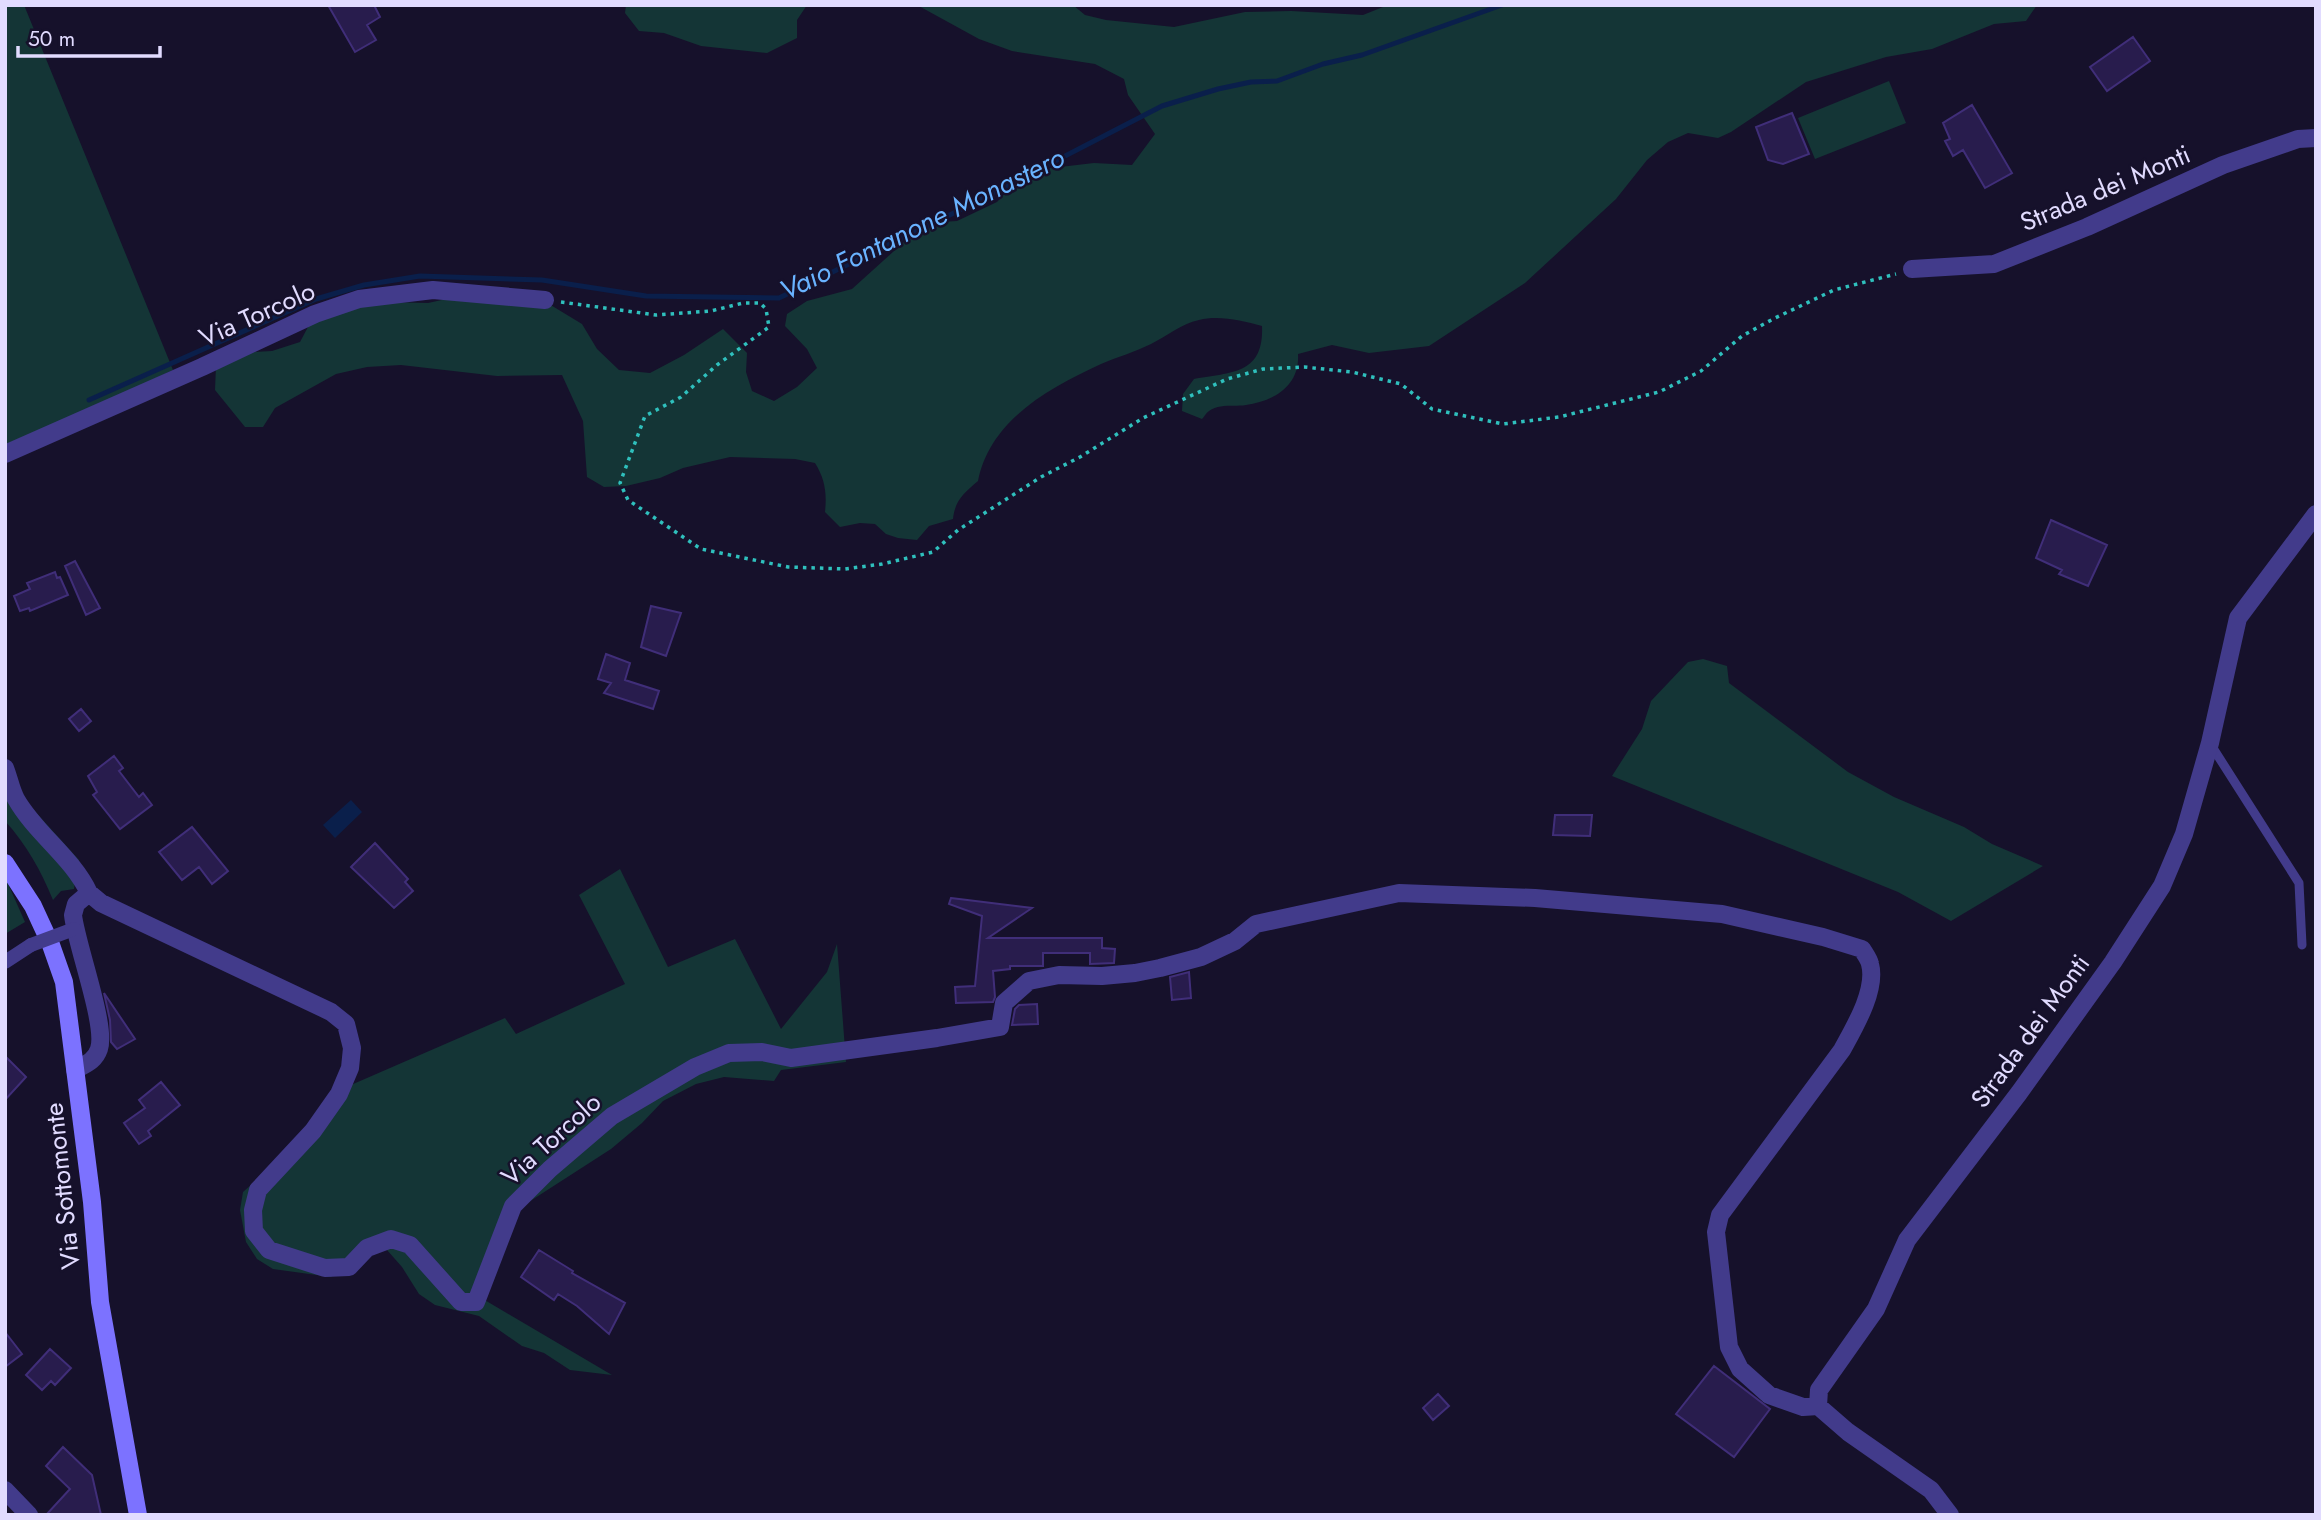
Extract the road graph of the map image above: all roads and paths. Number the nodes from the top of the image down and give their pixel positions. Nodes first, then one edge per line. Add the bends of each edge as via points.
1 (2316, 138) edge
2 (1912, 269) joint
3 (545, 300) joint
4 (5, 454) edge
5 (2316, 514) edge
6 (2210, 743) junction
7 (5, 768) edge
8 (5, 863) edge
9 (89, 893) junction
10 (74, 929) junction
11 (2302, 945) dead end
12 (5, 962) edge
13 (75, 1070) junction
14 (1818, 1406) junction
15 (5, 1490) edge
16 (29, 1515) edge
17 (138, 1515) edge
18 (1950, 1515) edge

1 - 2 street, Strada dei Monti via 2298,139 2223,166 1994,264
2 - 3 path via 1834,290 1808,302 1742,336 1701,371 1659,391 1559,417 1503,424 1432,409 1401,384 1352,372 1263,369 1227,379 1143,418 1041,477 958,530 933,552 845,569 788,567 701,549 628,500 620,483 645,415 681,397 769,327 766,309 760,303 656,315
3 - 4 street, Via Torcolo via 433,290 359,299 315,314
5 - 6 street, Strada dei Monti via 2238,618
6 - 11 lane via 2299,883
6 - 14 street, Strada dei Monti via 2184,834 2162,886 2113,962 1906,1240 1876,1309 1819,1390
7 - 9 street, Via Torcolo via 15,798 81,877
8 - 13 main road, Via Sottomonte via 33,906 64,982
9 - 10 street via 76,904
9 - 14 street, Via Torcolo via 331,1012 346,1024 352,1048 339,1094 313,1131 258,1190 254,1231 269,1250 325,1268 349,1267 367,1248 391,1240 400,1242 410,1245 461,1302 476,1303 513,1206 550,1169 612,1116 729,1053 762,1052 791,1058 1000,1027 1003,1003 1029,981 1160,968 1201,957 1235,941 1256,923 1399,893 1521,897 1722,914 1824,937 1862,949 1871,966 1870,988 1842,1050 1720,1215 1716,1232 1729,1347 1740,1369 1769,1395 1804,1407
10 - 12 street, bridge via 31,945
10 - 13 street via 100,1046 93,1060
13 - 17 main road, Via Sottomonte via 100,1303
14 - 18 street via 1931,1490
15 - 16 street

